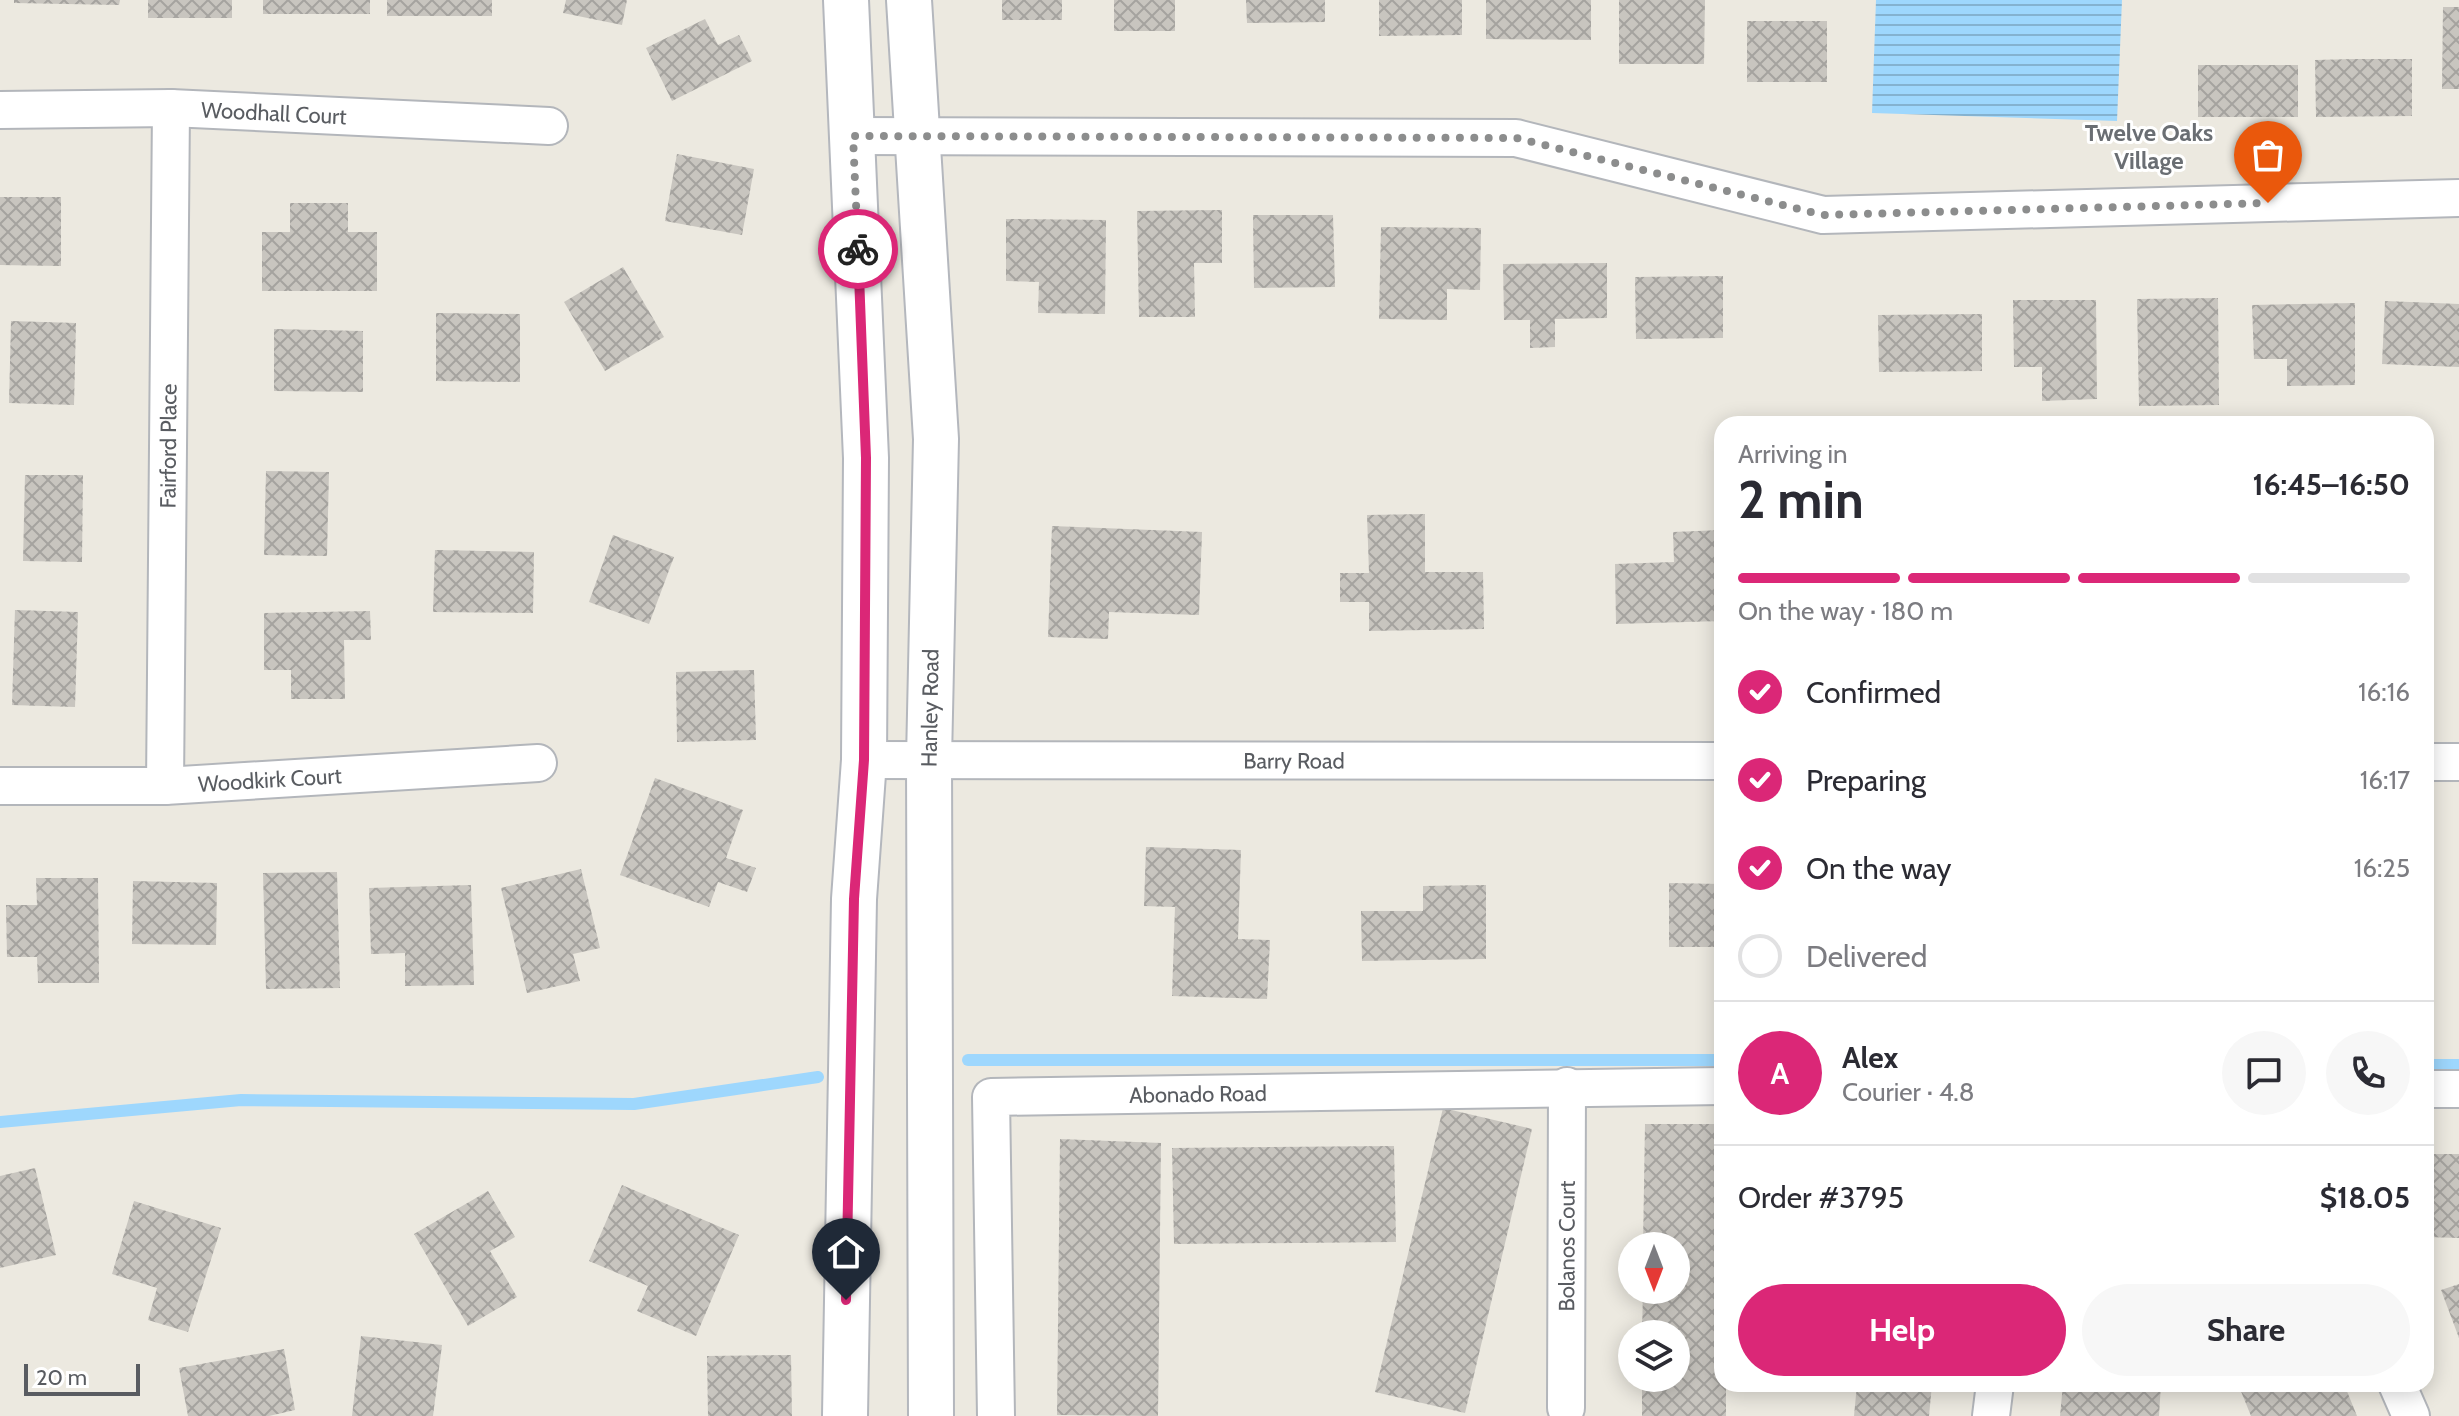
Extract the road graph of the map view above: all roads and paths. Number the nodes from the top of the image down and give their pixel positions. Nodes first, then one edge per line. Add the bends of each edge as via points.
1 (846, 0) edge
2 (909, 0) edge
3 (171, 108) junction
4 (0, 110) edge
5 (549, 126) dead end
6 (917, 134) junction
7 (853, 136) junction
8 (2459, 198) edge
9 (929, 759) junction
10 (864, 760) junction
11 (1714, 761) edge
12 (2434, 762) edge
13 (2459, 762) edge
14 (538, 763) dead end
15 (0, 786) edge
16 (165, 786) junction
17 (1567, 1086) junction
18 (1714, 1086) edge
19 (2434, 1089) edge
20 (2459, 1089) edge
21 (1994, 1392) edge
22 (2400, 1392) edge
23 (1566, 1408) dead end
24 (845, 1416) edge
25 (931, 1416) edge
26 (996, 1416) edge
27 (1991, 1416) edge
28 (2411, 1416) edge

1 - 7 main road
2 - 6 main road, Hanley Road
3 - 4 street, Woodhall Court
3 - 5 street, Woodhall Court
3 - 16 street, Fairford Place
6 - 7 street
6 - 8 street via 1516,138 1823,215
6 - 9 main road, Hanley Road via 936,439
7 - 10 main road via 866,458
9 - 10 street, Barry Road
9 - 11 street, Barry Road
9 - 25 main road, Hanley Road
10 - 24 main road via 854,899
12 - 13 street
14 - 16 street, Woodkirk Court
15 - 16 street, Woodkirk Court
17 - 18 street, Abonado Road
17 - 23 street, Bolanos Court
17 - 26 street, Abonado Road via 991,1097
19 - 20 street
21 - 27 street
22 - 28 street

